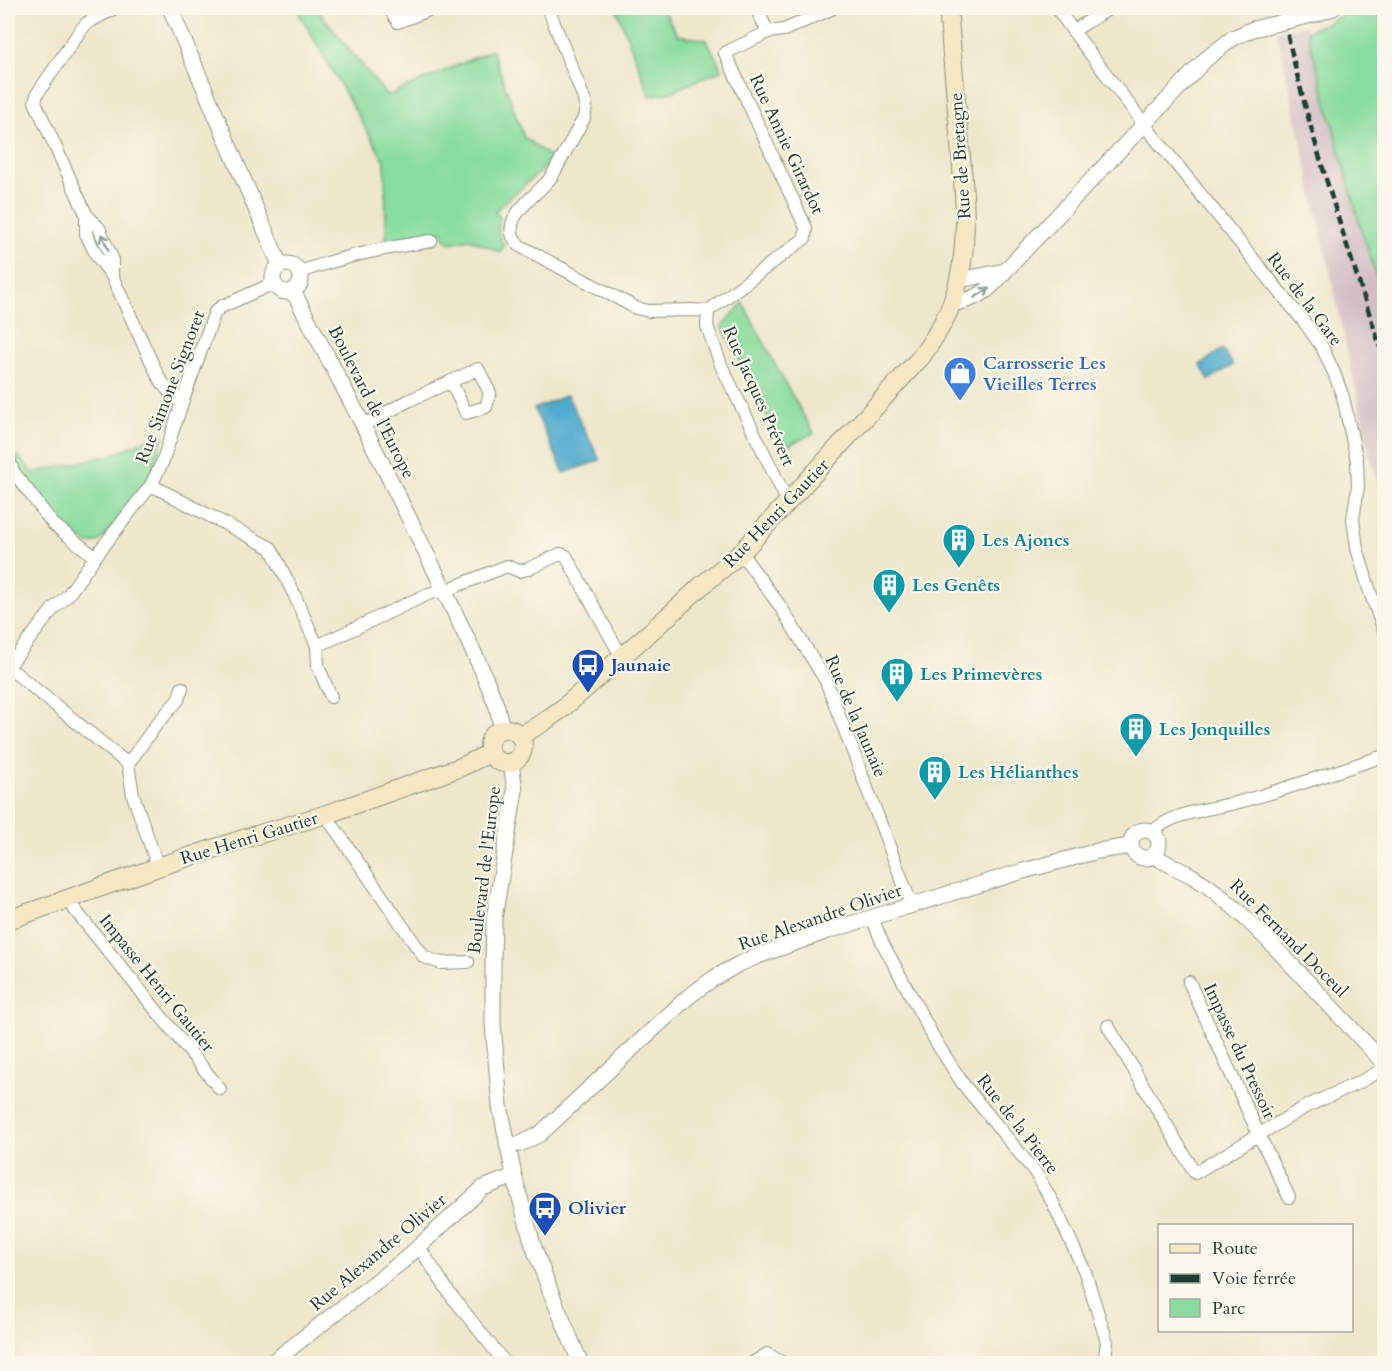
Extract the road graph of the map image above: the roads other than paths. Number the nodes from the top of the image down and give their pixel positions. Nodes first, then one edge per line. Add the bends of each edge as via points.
1 (115, 8) edge
2 (170, 8) edge
3 (389, 8) edge
4 (434, 8) edge
5 (548, 8) edge
6 (756, 8) edge
7 (833, 8) edge
8 (948, 8) edge
9 (1057, 8) edge
10 (1110, 8) edge
11 (1333, 8) edge
12 (417, 11) edge
13 (1073, 31) junction
14 (768, 32) junction
15 (1145, 124) junction
16 (431, 242) dead end
17 (280, 265) junction
18 (1005, 271) junction
19 (300, 272) junction
20 (959, 279) junction
21 (274, 283) junction
22 (293, 291) junction
23 (952, 304) junction
24 (708, 311) junction
25 (450, 382) dead end
26 (182, 403) junction
27 (363, 425) junction
28 (8, 457) edge
29 (151, 485) junction
30 (790, 500) junction
31 (741, 553) junction
32 (95, 557) junction
33 (449, 589) junction
34 (1384, 631) edge
35 (317, 646) junction
36 (622, 656) junction
37 (8, 667) edge
38 (182, 688) dead end
39 (331, 697) dead end
40 (502, 729) junction
41 (520, 736) junction
42 (490, 753) junction
43 (1384, 756) edge
44 (511, 763) junction
45 (128, 764) junction
46 (327, 814) junction
47 (1153, 832) junction
48 (1131, 846) junction
49 (1154, 855) junction
50 (158, 867) junction
51 (66, 899) junction
52 (912, 906) junction
53 (872, 918) junction
54 (8, 921) edge
55 (468, 962) dead end
56 (1189, 982) dead end
57 (1108, 1026) dead end
58 (1384, 1064) edge
59 (220, 1089) dead end
60 (1258, 1135) junction
61 (507, 1145) junction
62 (514, 1176) junction
63 (1289, 1197) dead end
64 (419, 1247) junction
65 (270, 1364) edge
66 (506, 1364) edge
67 (581, 1364) edge
68 (751, 1364) edge
69 (785, 1364) edge
70 (1104, 1364) edge

1 - 26 street via 80,31 35,102 86,214 86,234 112,276 158,376 168,392
2 - 17 street
3 - 12 street via 398,22
4 - 12 street
5 - 24 street, Rue Jacques Prévert via 586,106 584,118 552,176 513,220 510,227 514,240 636,308
6 - 14 street
7 - 14 street via 784,30
8 - 20 main road, Rue de Bretagne via 965,204
9 - 13 street, Rue de la Gare
10 - 13 street
11 - 15 street, bridge via 1233,38 1206,60
13 - 15 street, Rue de la Gare
14 - 24 street, Rue Annie Girardot via 725,53 806,234
15 - 18 street
15 - 34 street, Rue de la Gare via 1322,347 1343,397 1357,461 1353,519 1357,548
16 - 19 street via 386,248
17 - 19 street via 290,264
17 - 21 street via 273,275
18 - 20 street
23 -> 18 street via 974,299 991,288
19 - 22 street via 300,285
20 - 23 main road, Rue de Bretagne
21 - 22 street via 284,292
21 - 26 street, Rue Simone Signoret via 215,312
22 - 27 street, Boulevard de l'Europe
23 - 30 main road, Rue Henri Gautier via 921,357
24 - 30 street, Rue Jacques Prévert via 707,326 721,365
25 - 27 street
26 - 29 street, Rue Simone Signoret
27 - 33 street, Boulevard de l'Europe
28 - 32 street via 13,471 53,524
29 - 32 street, Rue Simone Signoret
29 - 35 street via 270,548
30 - 31 main road, Rue Henri Gautier
31 - 36 main road, Rue Henri Gautier
31 - 52 street, Rue de la Jaunaie via 780,606 826,681
32 - 37 street, Rue Simone Signoret via 68,596 53,609
33 - 35 street via 428,594
33 - 36 street via 507,566 519,571 560,554 566,556
33 - 40 street, Boulevard de l'Europe via 497,707
35 - 39 street via 318,666
36 - 41 main road, Rue Henri Gautier via 562,708
37 - 45 street
38 - 45 street via 178,700
40 - 41 main road
40 - 42 main road via 490,741
41 - 44 main road via 523,752
42 - 44 main road via 501,763
42 - 46 main road, Rue Henri Gautier
43 - 47 street, Rue Alexandre Olivier via 1239,802 1200,810 1170,820
44 - 61 street, Boulevard de l'Europe via 515,790 494,919 493,960 495,1054
45 - 50 street via 133,795
46 - 50 main road, Rue Henri Gautier
46 - 55 street via 424,957 441,963
47 - 48 street, Rue Alexandre Olivier via 1139,831 1132,837
47 - 49 street via 1160,843
48 - 49 street, Rue Alexandre Olivier via 1140,857
48 - 52 street, Rue Alexandre Olivier via 1023,871
49 - 58 street, Rue Fernand Doceul via 1208,886 1237,910
50 - 51 main road, Rue Henri Gautier
51 - 54 main road, Rue Henri Gautier
51 - 59 street, Impasse Henri Gautier
52 - 53 street, Rue Alexandre Olivier
53 - 61 street, Rue Alexandre Olivier via 758,956 714,978 688,996 540,1134 520,1144
53 - 70 street, Rue de la Pierre via 936,1042 963,1084 1035,1172 1053,1203 1085,1272 1107,1342
56 - 60 street, Impasse du Pressoir
57 - 60 street via 1194,1173
58 - 60 street via 1378,1072
60 - 63 street, Impasse du Pressoir
61 - 62 street, Boulevard de l'Europe
62 - 64 street, Rue Alexandre Olivier via 483,1188
62 - 67 street, Boulevard de l'Europe via 533,1245
64 - 65 street, Rue Alexandre Olivier
64 - 66 street via 450,1294
68 - 69 street via 767,1354

